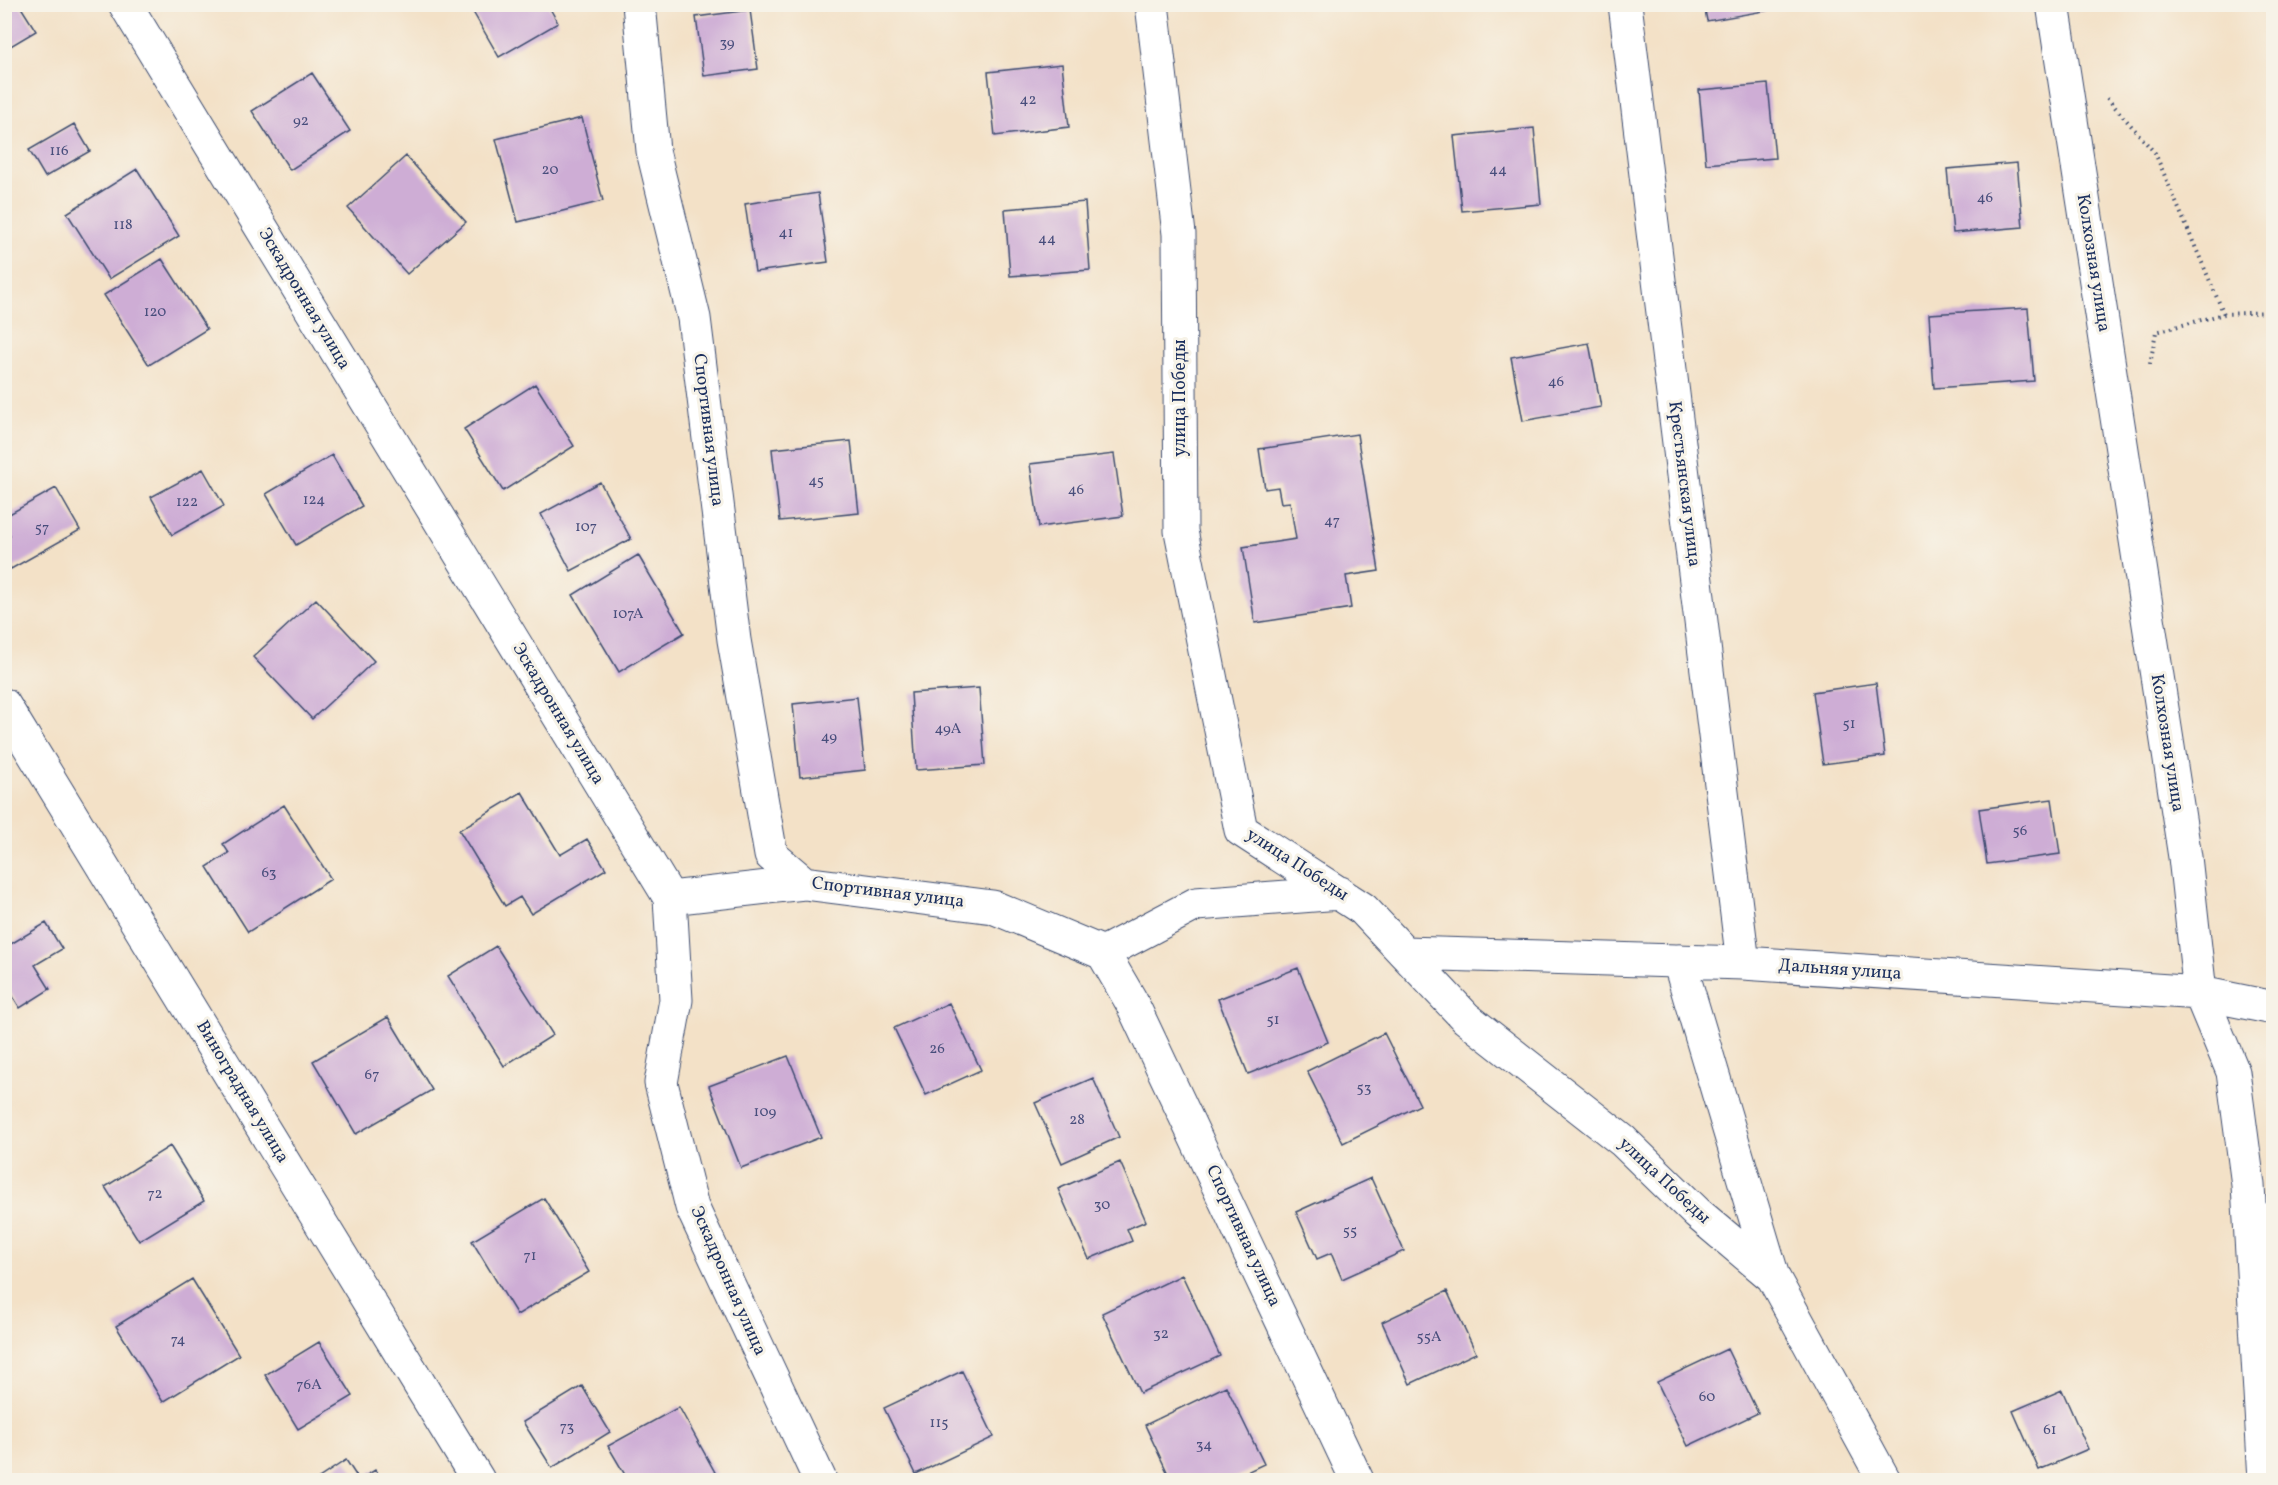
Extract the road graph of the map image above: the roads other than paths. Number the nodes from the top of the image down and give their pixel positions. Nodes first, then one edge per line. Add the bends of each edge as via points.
1 (125, 4) edge
2 (639, 4) edge
3 (1152, 4) edge
4 (1624, 4) edge
5 (2053, 4) edge
6 (4, 705) edge
7 (804, 883) junction
8 (1340, 893) junction
9 (670, 898) junction
10 (1103, 953) junction
11 (1406, 953) junction
12 (1679, 961) junction
13 (1743, 963) junction
14 (2200, 993) junction
15 (2274, 1008) edge
16 (2248, 1185) junction
17 (2274, 1238) edge
18 (1773, 1277) junction
19 (478, 1480) edge
20 (820, 1480) edge
21 (1357, 1480) edge
22 (1884, 1480) edge
23 (2265, 1480) edge

1 - 9 street, Эскадронная улица
2 - 7 street, Спортивная улица via 653,151 694,318 734,640 771,855
3 - 8 street, улица Победы via 1179,234 1180,531 1241,830
4 - 13 street, Крестьянская улица
5 - 14 street, Колхозная улица via 2185,856
6 - 19 street, Виноградная улица
7 - 9 street
7 - 10 street, Спортивная улица via 993,907
8 - 10 street via 1196,904
8 - 11 street, улица Победы via 1363,909
9 - 20 street, Эскадронная улица via 676,1000 661,1083 692,1207
10 - 21 street, Спортивная улица via 1131,1001
11 - 12 street, Дальняя улица
11 - 18 street, улица Победы via 1466,1018 1623,1141 1697,1213
12 - 13 street, Дальняя улица
12 - 18 street
13 - 14 street, Дальняя улица
14 - 15 street, Дальняя улица
14 - 16 street, Колхозная улица via 2234,1072
16 - 17 lane
16 - 23 street, Колхозная улица
18 - 22 street, улица Победы

